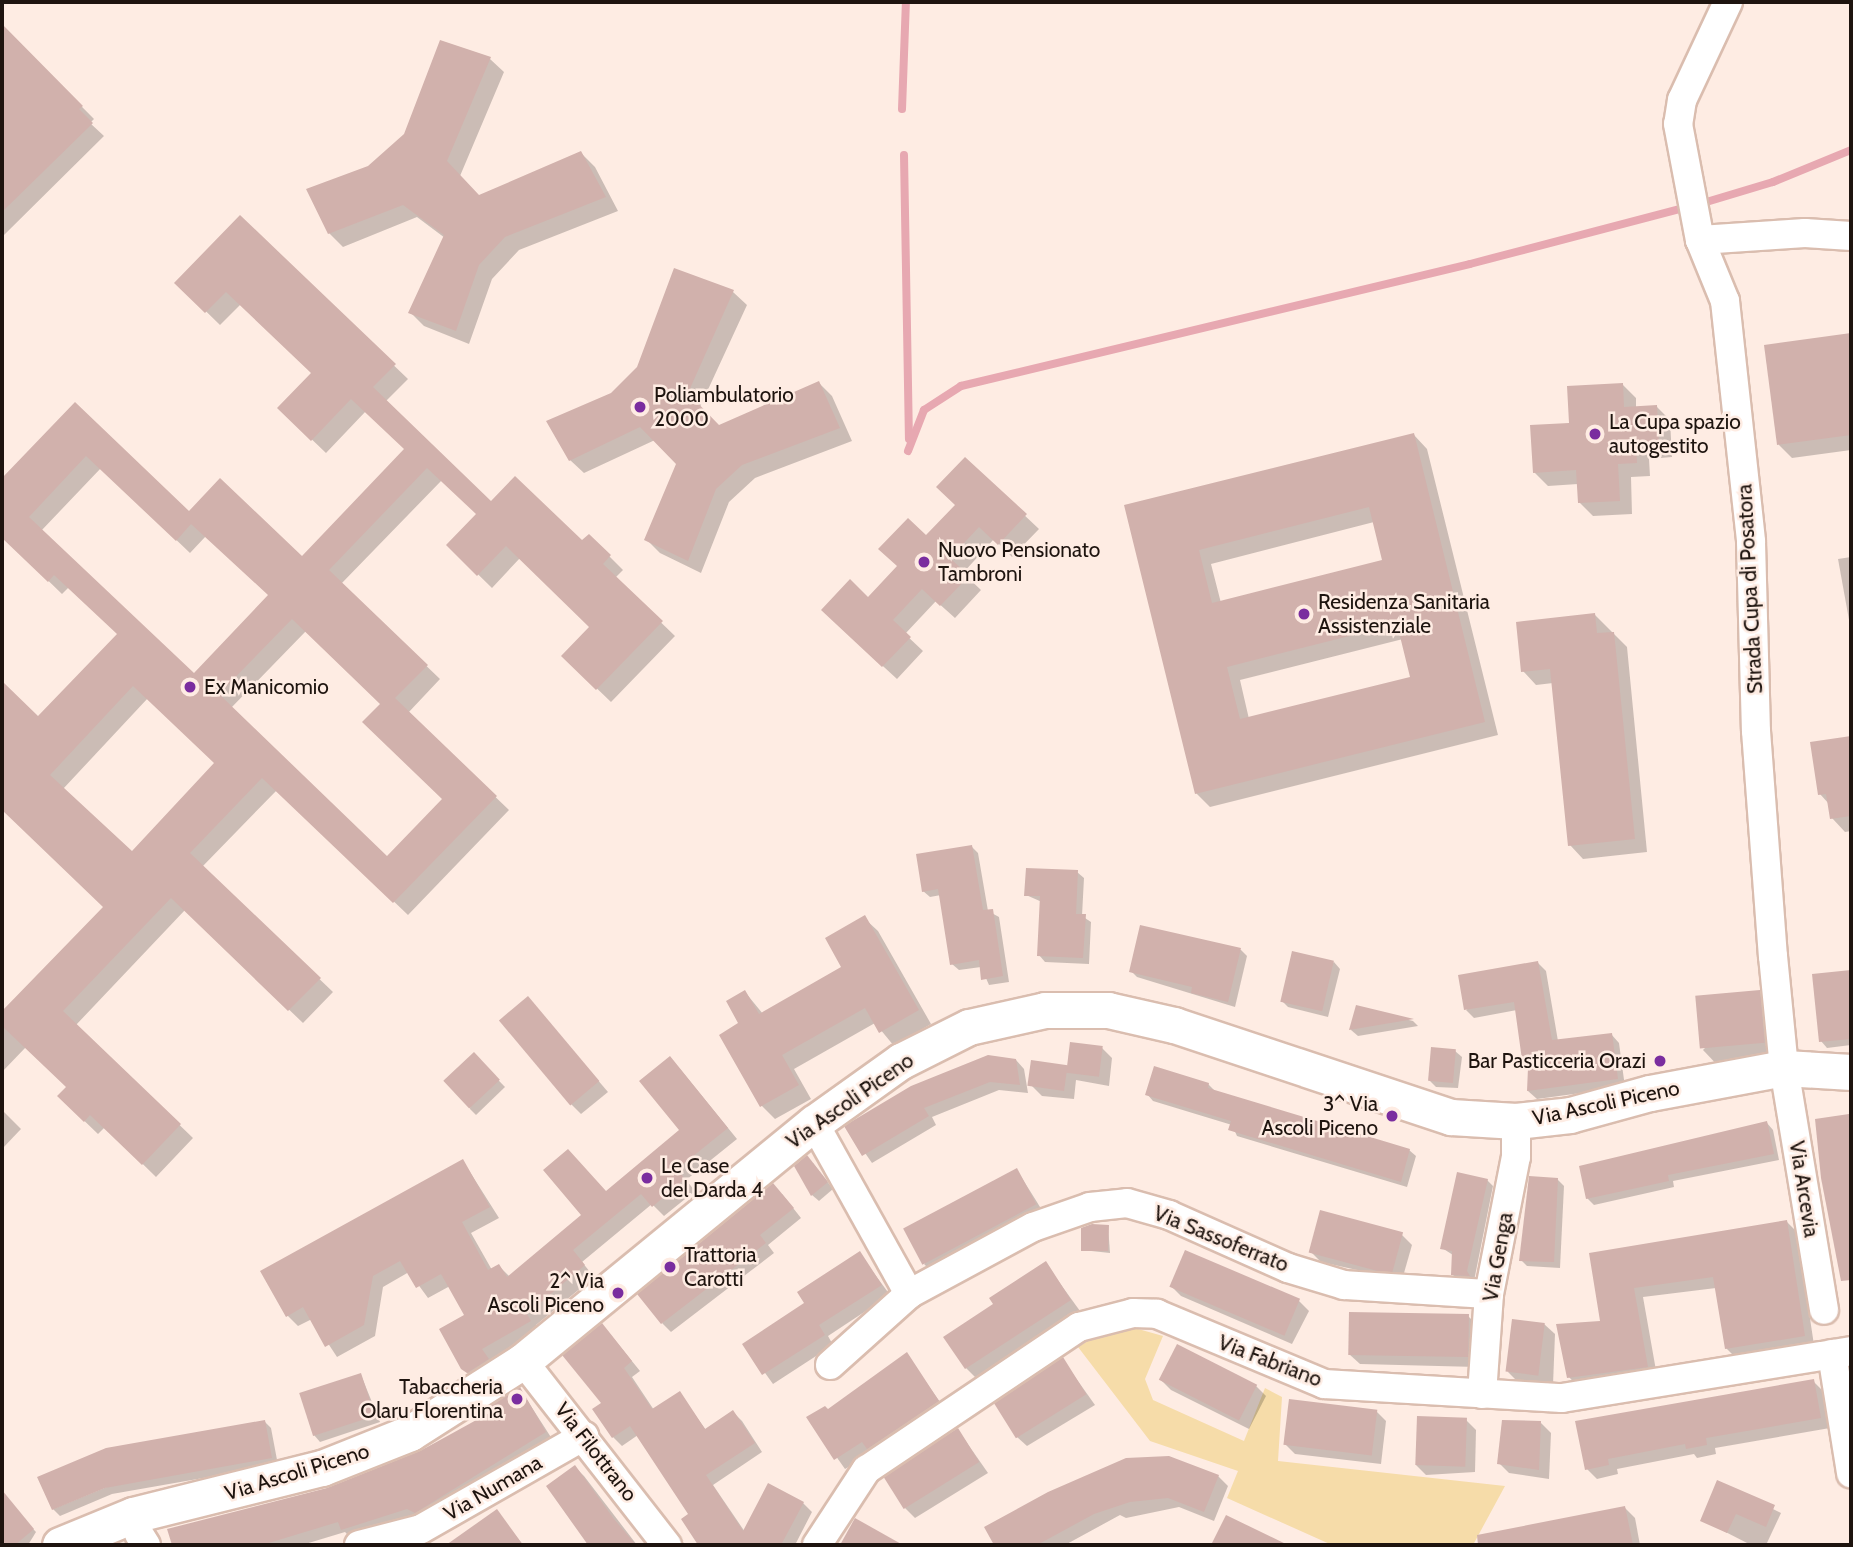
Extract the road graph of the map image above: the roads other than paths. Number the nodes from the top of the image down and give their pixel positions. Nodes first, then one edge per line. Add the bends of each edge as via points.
1 (1728, 2) edge
2 (1697, 227) junction
3 (1851, 236) edge
4 (1784, 1068) junction
5 (1851, 1072) edge
6 (1516, 1121) junction
7 (814, 1123) junction
8 (909, 1294) junction
9 (1489, 1294) junction
10 (1825, 1310) dead end
11 (1842, 1352) edge
12 (523, 1361) junction
13 (830, 1365) dead end
14 (1482, 1394) junction
15 (584, 1436) junction
16 (1851, 1473) edge
17 (60, 1545) edge
18 (359, 1545) edge
19 (667, 1545) edge
20 (817, 1545) edge

1 - 2 street, Strada Cupa di Posatora via 1682,100 1678,124
2 - 3 street
2 - 4 street, Strada Cupa di Posatora via 1725,301 1751,542 1756,731
4 - 5 street, Via Ascoli Piceno
4 - 6 street, Via Ascoli Piceno via 1650,1093 1570,1115
4 - 10 street, Via Arcevia
6 - 7 street, Via Ascoli Piceno via 1451,1117 1174,1025 1108,1010 1045,1010 958,1033 901,1061
6 - 9 street, Via Genga via 1516,1157
7 - 8 street
7 - 12 street, Via Ascoli Piceno
8 - 9 street, Via Sassoferrato via 1033,1227 1090,1207 1127,1203 1169,1215 1288,1268 1344,1286
8 - 13 street, Via Sassoferrato
9 - 14 street, Via Genga
11 - 14 street, Via Fabriano via 1562,1398
11 - 16 street
12 - 15 street, Via Filottrano
12 - 17 street, Via Ascoli Piceno via 410,1433 361,1455 133,1515
14 - 20 street, Via Fabriano via 1324,1384 1157,1314 1133,1313 1079,1327 866,1470
15 - 18 street, Via Numana via 421,1529
15 - 19 street, Via Filottrano

